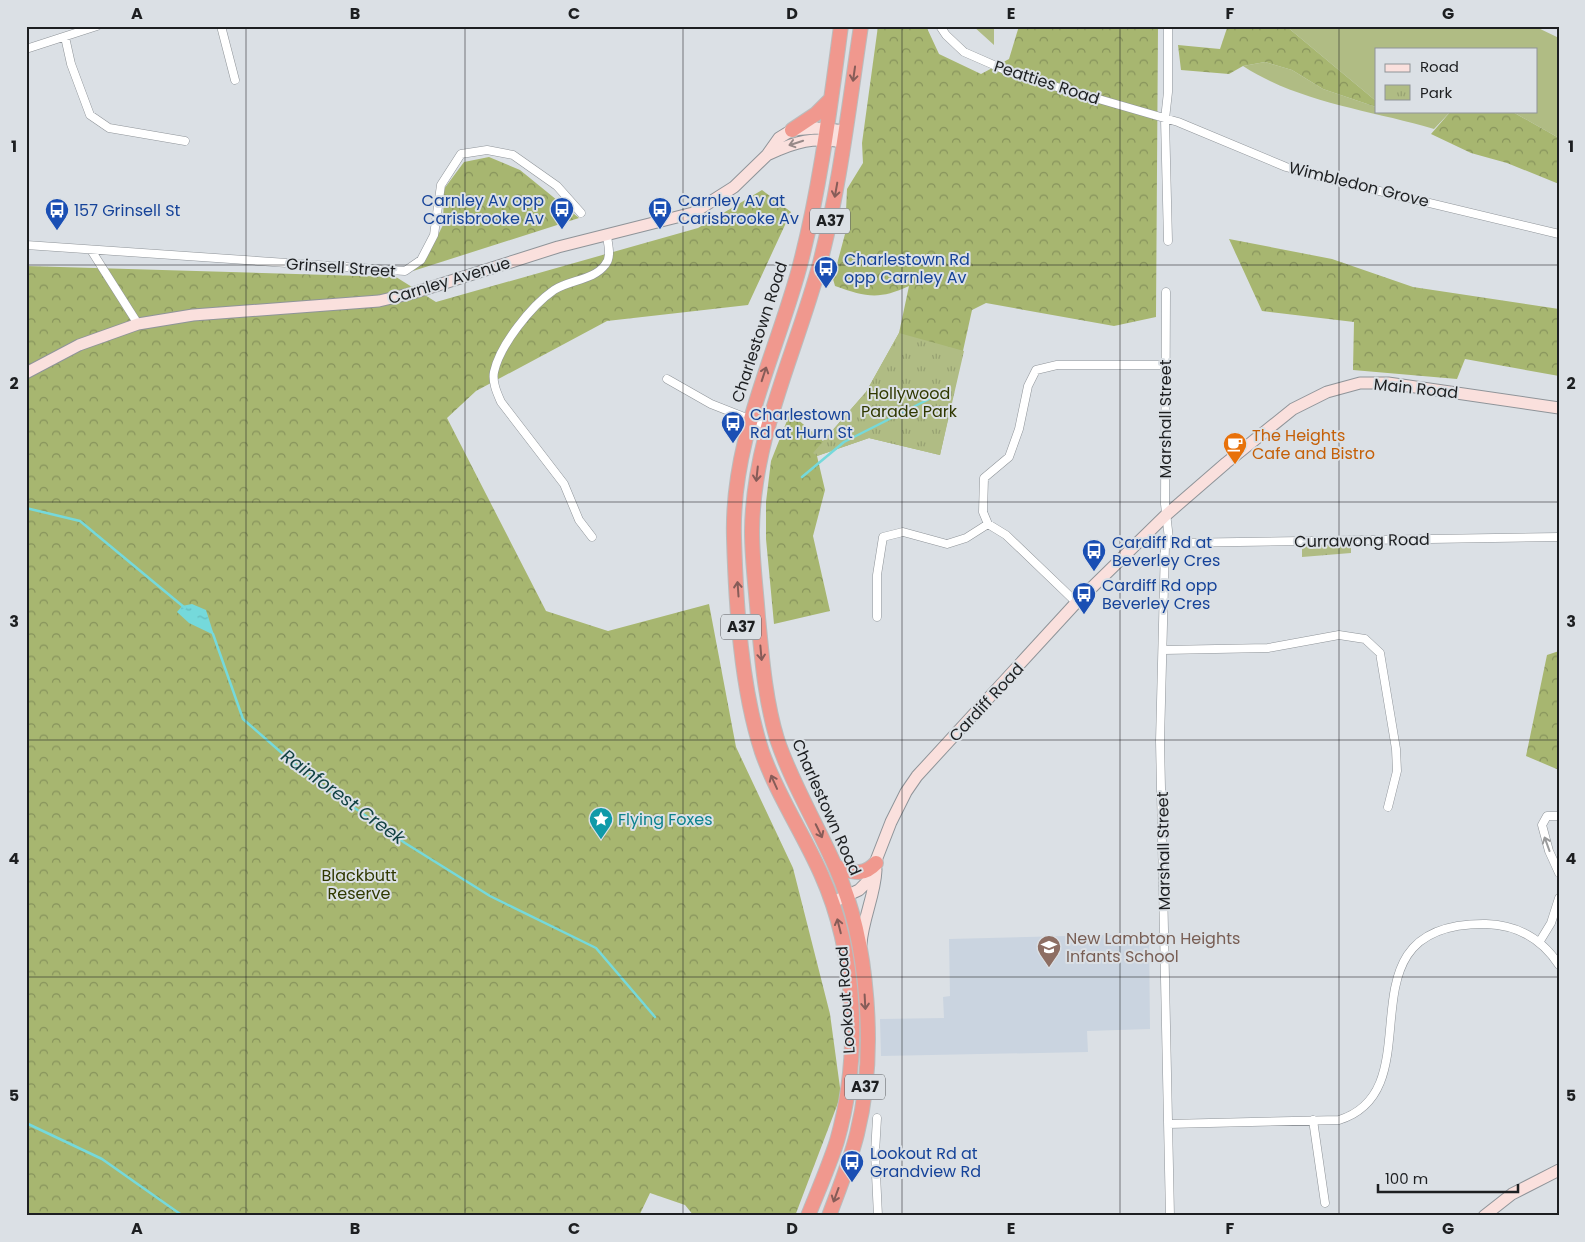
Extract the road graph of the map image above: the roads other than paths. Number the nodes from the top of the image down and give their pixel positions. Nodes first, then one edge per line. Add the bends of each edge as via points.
1 (97, 26) edge
2 (220, 26) edge
3 (841, 26) edge
4 (861, 26) edge
5 (940, 26) edge
6 (1168, 26) edge
7 (65, 37) junction
8 (26, 49) edge
9 (235, 80) dead end
10 (831, 99) junction
11 (1164, 119) junction
12 (792, 130) junction
13 (826, 134) junction
14 (845, 136) junction
15 (185, 141) dead end
16 (768, 155) junction
17 (581, 212) dead end
18 (1559, 234) edge
19 (607, 236) junction
20 (1168, 241) dead end
21 (26, 245) edge
22 (90, 250) junction
23 (1166, 292) dead end
24 (138, 324) junction
25 (1165, 365) junction
26 (26, 373) edge
27 (667, 379) dead end
28 (1559, 408) edge
29 (749, 421) junction
30 (766, 426) junction
31 (1166, 515) junction
32 (988, 524) junction
33 (1147, 534) junction
34 (592, 537) dead end
35 (1559, 537) edge
36 (1165, 546) junction
37 (1077, 602) junction
38 (876, 617) dead end
39 (1164, 650) junction
40 (1388, 807) dead end
41 (1559, 816) edge
42 (876, 863) junction
43 (836, 867) junction
44 (1558, 867) edge
45 (848, 897) junction
46 (1559, 898) edge
47 (833, 902) junction
48 (1540, 942) junction
49 (861, 954) junction
50 (1559, 965) edge
51 (876, 1118) dead end
52 (1313, 1120) junction
53 (1168, 1124) junction
54 (1559, 1170) edge
55 (1325, 1203) dead end
56 (808, 1216) edge
57 (829, 1216) edge
58 (878, 1216) edge
59 (1170, 1216) edge
60 (1484, 1216) edge

1 - 7 street
2 - 9 street
3 - 10 highway, Charlestown Road / A37
4 -> 14 highway, Charlestown Road / A37
5 - 11 street, Peatties Road via 964,52 1019,76
6 - 11 street via 1168,92
7 - 8 street
7 - 15 street via 71,64 90,115 109,128
10 - 12 highway
10 - 13 highway, Charlestown Road / A37
11 - 18 street, Wimbledon Grove via 1286,167
11 - 20 street
12 - 13 main road, Carnley Avenue
12 - 16 main road, Carnley Avenue via 779,138
13 - 14 main road, Carnley Avenue
13 -> 16 main road, Carnley Avenue
29 -> 13 highway, Charlestown Road / A37 via 805,248
14 -> 30 highway, Charlestown Road / A37 via 820,261
16 - 19 main road, Carnley Avenue via 734,187 693,213
17 - 22 street, Grinsell Street via 557,186 513,155 487,150 461,154 441,185 434,235 421,260 405,271
19 - 24 main road, Carnley Avenue via 533,254 448,283 379,301 193,316
19 - 34 street via 610,256 606,265 594,274 555,290 527,314 499,358 494,374 501,402 564,484 578,520
21 - 22 street, Grinsell Street
22 - 24 street
23 - 25 street, Marshall Street
24 - 26 main road, Carnley Avenue via 79,345
25 - 31 street, Marshall Street
25 - 32 street via 1057,365 1036,370 1028,386 1019,430 1009,457 984,478 983,512
27 - 29 street
28 - 31 main road, Main Road via 1388,383 1360,383 1326,392 1293,409
29 - 30 street
47 -> 29 highway, Charlestown Road / A37 via 774,784 752,716 734,537 739,463
30 -> 43 highway, Charlestown Road / A37 via 758,460 752,532 762,666 777,739
31 - 33 main road, Cardiff Road
31 - 36 street, Marshall Street via 1169,539
32 - 37 street via 1006,535
32 - 38 street via 966,538 947,544 902,532 884,537 877,575
33 - 36 street
33 - 37 main road, Cardiff Road
35 - 36 street, Currawong Road via 1182,543
36 - 39 street, Marshall Street
37 - 42 main road, Cardiff Road via 918,776 895,814
39 - 40 street via 1268,648 1339,635 1365,639 1380,653 1396,749 1398,771
39 - 53 street, Marshall Street via 1160,741
44 -> 41 street via 1549,851 1542,825 1547,816
42 - 43 highway via 859,873
42 - 45 main road, Cardiff Road via 862,888
42 - 49 main road via 875,886 866,913
43 - 45 highway, Charlestown Road / A37
45 - 47 main road, Cardiff Road
45 - 49 highway, Lookout Road / A37
46 - 48 street via 1551,924
56 -> 47 highway, Lookout Road / A37 via 838,1137 850,1068 848,981
48 - 50 street
48 - 52 street via 1511,928 1471,924 1445,928 1414,945 1399,972 1378,1090 1362,1110 1352,1116 1340,1120
49 -> 57 highway, Lookout Road / A37 via 867,1038 865,1092 857,1136
51 - 58 street
52 - 53 street
52 - 55 street
53 - 59 street, Marshall Street
54 - 60 main road via 1512,1194

